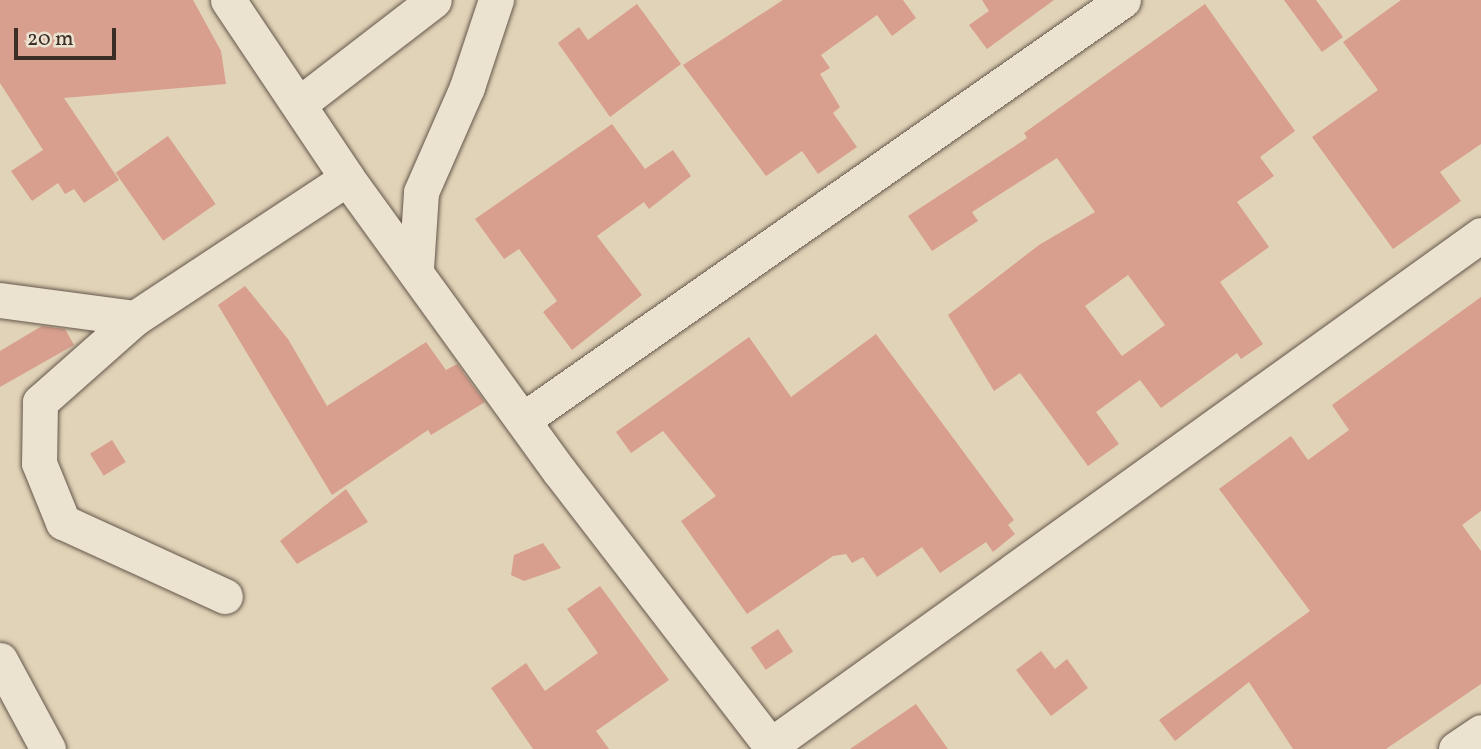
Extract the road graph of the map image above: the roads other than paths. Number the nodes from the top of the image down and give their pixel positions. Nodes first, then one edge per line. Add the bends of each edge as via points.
1 (228, 0) edge
2 (434, 0) edge
3 (496, 0) edge
4 (1123, 0) edge
5 (299, 104) junction
6 (347, 178) junction
7 (1481, 235) edge
8 (416, 268) junction
9 (0, 300) edge
10 (135, 318) junction
11 (524, 419) junction
12 (225, 596) dead end
13 (0, 660) edge
14 (1481, 732) edge
15 (772, 747) edge
16 (48, 749) edge
17 (1457, 749) edge

1 - 5 street
2 - 5 street
3 - 8 street via 467,87 421,192
4 - 11 street
5 - 6 street
6 - 8 street
6 - 10 street
7 - 15 street
8 - 11 street
9 - 10 street
10 - 12 street via 40,402 39,463 63,522
11 - 15 street
13 - 16 street
14 - 17 street

